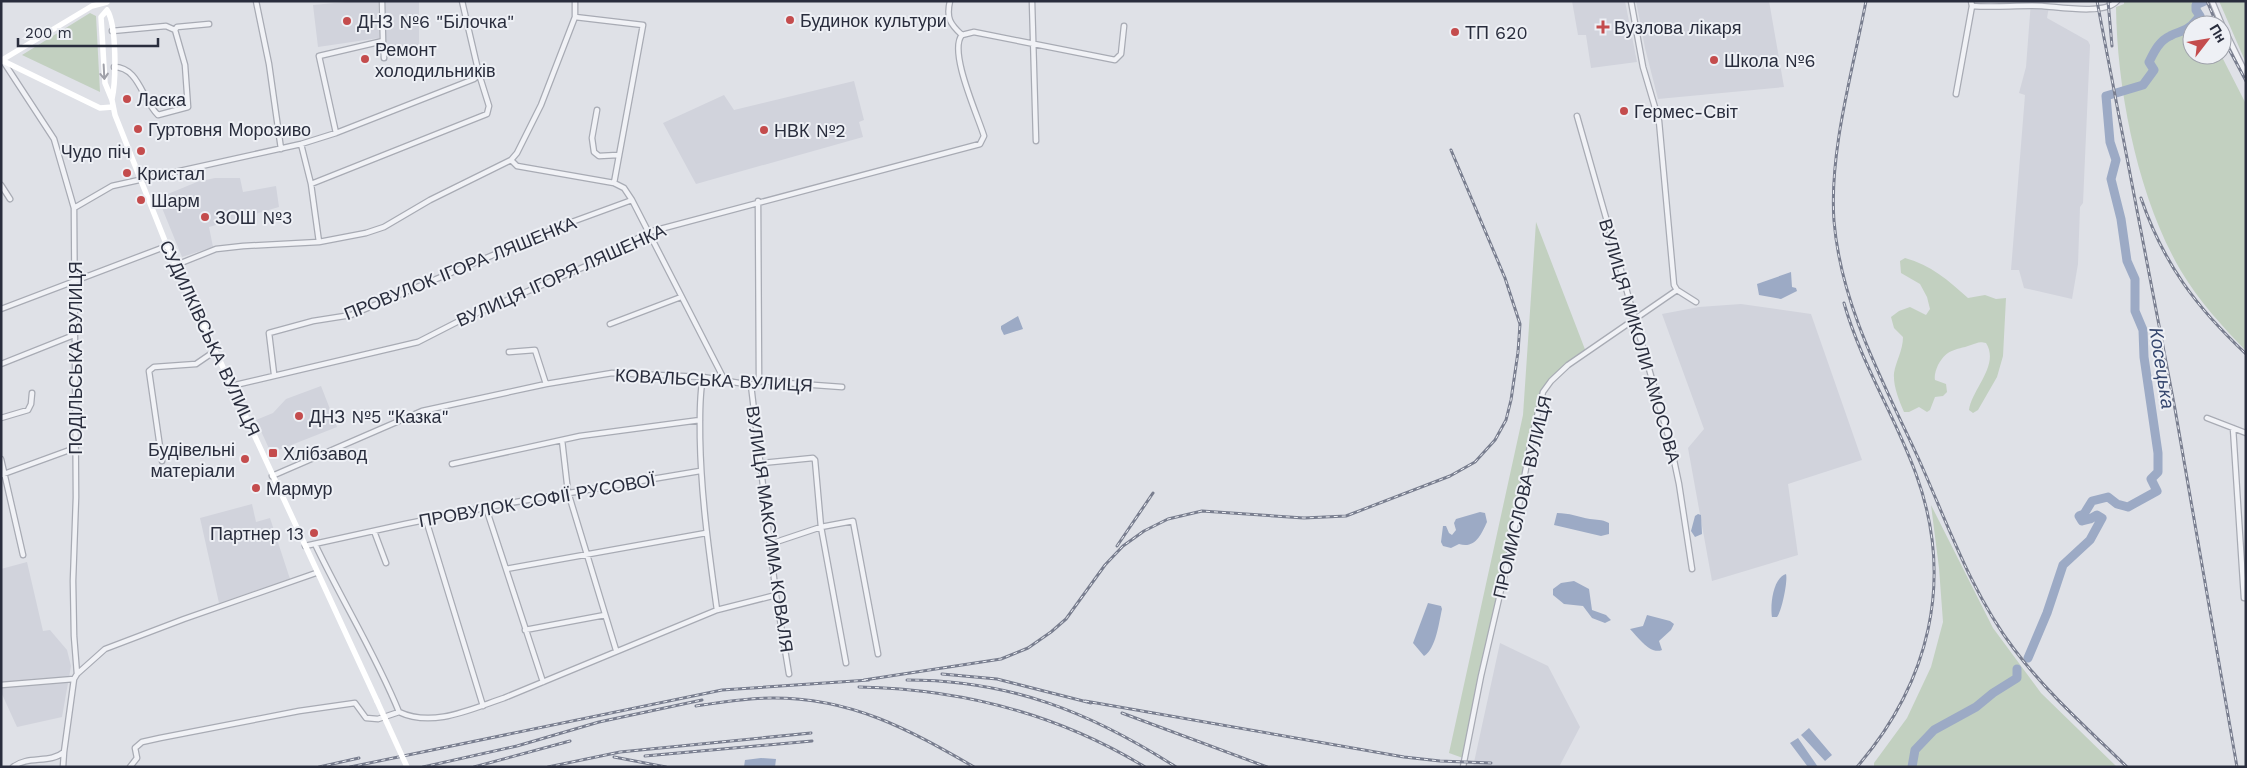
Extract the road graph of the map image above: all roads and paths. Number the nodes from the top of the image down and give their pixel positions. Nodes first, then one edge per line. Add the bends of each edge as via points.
1 (256, 1) edge
2 (382, 1) edge
3 (462, 1) edge
4 (575, 1) edge
5 (950, 1) edge
6 (1032, 1) edge
7 (1630, 1) edge
8 (2117, 1) edge
9 (2212, 1) edge
10 (107, 2) edge
11 (1971, 3) edge
12 (107, 10) junction
13 (2218, 15) edge
14 (575, 17) junction
15 (209, 24) dead end
16 (1124, 26) dead end
17 (112, 30) junction
18 (175, 30) junction
19 (962, 35) junction
20 (384, 42) junction
21 (1033, 43) junction
22 (2232, 45) edge
23 (384, 58) dead end
24 (2, 60) edge
25 (114, 67) junction
26 (479, 74) junction
27 (2246, 74) edge
28 (1956, 94) dead end
29 (112, 100) junction
30 (114, 107) junction
31 (596, 110) dead end
32 (1576, 116) dead end
33 (336, 133) junction
34 (1036, 141) dead end
35 (301, 144) junction
36 (281, 149) junction
37 (618, 155) junction
38 (511, 160) junction
39 (140, 179) junction
40 (614, 183) junction
41 (311, 184) junction
42 (1, 185) edge
43 (10, 199) dead end
44 (632, 200) junction
45 (758, 201) junction
46 (74, 208) junction
47 (649, 232) junction
48 (319, 242) junction
49 (167, 246) junction
50 (176, 265) junction
51 (75, 282) junction
52 (1676, 290) junction
53 (681, 297) junction
54 (1696, 302) dead end
55 (1, 310) edge
56 (1635, 318) junction
57 (610, 324) dead end
58 (74, 335) junction
59 (215, 351) junction
60 (509, 352) dead end
61 (1, 364) edge
62 (274, 374) junction
63 (703, 377) junction
64 (725, 381) junction
65 (759, 381) junction
66 (546, 384) junction
67 (751, 384) junction
68 (231, 386) junction
69 (842, 387) dead end
70 (32, 393) dead end
71 (1, 418) edge
72 (2207, 418) dead end
73 (700, 420) junction
74 (2233, 428) junction
75 (2246, 433) edge
76 (562, 440) junction
77 (75, 448) junction
78 (1, 459) edge
79 (162, 461) dead end
80 (452, 464) dead end
81 (761, 464) junction
82 (700, 471) junction
83 (3, 474) edge
84 (272, 476) junction
85 (568, 492) junction
86 (486, 508) junction
87 (426, 520) junction
88 (821, 527) junction
89 (374, 531) junction
90 (706, 533) junction
91 (315, 544) junction
92 (770, 544) junction
93 (305, 546) junction
94 (587, 554) junction
95 (23, 555) dead end
96 (386, 563) dead end
97 (506, 569) junction
98 (1692, 569) dead end
99 (316, 573) junction
100 (776, 595) junction
101 (2245, 598) edge
102 (717, 610) junction
103 (605, 615) junction
104 (525, 630) junction
105 (616, 650) junction
106 (878, 654) dead end
107 (846, 663) dead end
108 (789, 674) dead end
109 (76, 677) junction
110 (543, 682) junction
111 (1, 684) edge
112 (483, 706) junction
113 (399, 712) junction
114 (64, 752) junction
115 (14, 767) edge
116 (63, 767) edge
117 (130, 767) edge
118 (407, 767) edge
119 (1463, 767) edge

1 - 36 street
2 - 20 street
3 - 26 street
4 - 14 street
5 - 19 street via 948,20
6 - 21 street
7 - 52 street via 1643,67 1659,121
8 - 11 street via 2099,8 1995,8
9 - 13 street
10 - 12 main road
10 - 24 main road via 92,6
11 - 28 street
12 - 17 main road, СУДИЛКІВСЬКА ВУЛИЦЯ
12 -> 29 main road, СУДИЛКІВСЬКА ВУЛИЦЯ via 101,17 105,83
14 - 37 street via 643,25
14 - 38 street via 540,105
15 - 18 street via 177,27
16 - 21 street via 1121,54 1115,60
17 - 18 street via 166,26
17 - 25 main road, СУДИЛКІВСЬКА ВУЛИЦЯ
18 - 25 street via 185,65 188,107 158,115 131,73 126,68
19 - 21 street via 974,32
19 - 45 street, ВУЛИЦЯ ІГОРЯ ЛЯШЕНКА via 957,51 984,136 980,144
20 - 23 street
20 - 33 street via 319,56
21 - 34 street
22 - 27 street
24 - 30 main road via 100,108
24 - 46 street, ПОДІЛЬСЬКА ВУЛИЦЯ via 54,139
25 - 29 main road, СУДИЛКІВСЬКА ВУЛИЦЯ via 116,82
26 - 33 street via 474,79
26 - 41 street via 489,106 487,114
29 - 30 main road, СУДИЛКІВСЬКА ВУЛИЦЯ
30 - 39 main road, СУДИЛКІВСЬКА ВУЛИЦЯ
31 - 37 street via 592,138 594,152 598,156
32 - 56 street, ВУЛИЦЯ МИКОЛИ АМОСОВА
33 - 35 street
35 - 36 street
35 - 41 street
36 - 39 street
37 - 40 street
38 - 40 street via 517,166
38 - 48 street via 384,227
39 - 46 street via 112,186
39 - 49 main road, СУДИЛКІВСЬКА ВУЛИЦЯ
40 - 44 street via 624,188
41 - 48 street
42 - 43 street
44 - 47 street
44 - 62 street, ПРОВУЛОК ІГОРА ЛЯШЕНКА via 562,226 351,316 314,321 268,333
45 - 47 street, ВУЛИЦЯ ІГОРЯ ЛЯШЕНКА
45 - 65 street, ВУЛИЦЯ МАКСИМА КОВАЛЯ
46 - 51 street, ПОДІЛЬСЬКА ВУЛИЦЯ
47 - 53 street
47 - 62 street, ВУЛИЦЯ ІГОРЯ ЛЯШЕНКА via 593,263 418,342
48 - 50 street via 216,249
49 - 50 main road, СУДИЛКІВСЬКА ВУЛИЦЯ
49 - 51 street
50 - 59 main road, СУДИЛКІВСЬКА ВУЛИЦЯ
51 - 55 street
51 - 58 street, ПОДІЛЬСЬКА ВУЛИЦЯ
52 - 54 street
52 - 56 street, ПРОМИСЛОВА ВУЛИЦЯ
53 - 57 street
53 - 64 street
56 - 98 street, ВУЛИЦЯ МИКОЛИ АМОСОВА via 1671,446
56 - 119 street, ПРОМИСЛОВА ВУЛИЦЯ via 1568,365 1551,380 1539,402
58 - 61 street
58 - 77 street, ПОДІЛЬСЬКА ВУЛИЦЯ
59 - 68 main road, СУДИЛКІВСЬКА ВУЛИЦЯ
59 - 79 street via 196,364 149,370
60 - 66 street via 535,350
62 - 68 street, ВУЛИЦЯ ІГОРЯ ЛЯШЕНКА
63 - 64 street, КОВАЛЬСЬКА ВУЛИЦЯ
63 - 66 street, КОВАЛЬСЬКА ВУЛИЦЯ via 612,373
63 - 73 street
64 - 67 street, КОВАЛЬСЬКА ВУЛИЦЯ
65 - 67 street, КОВАЛЬСЬКА ВУЛИЦЯ
65 - 69 street, КОВАЛЬСЬКА ВУЛИЦЯ
66 - 84 street, КОВАЛЬСЬКА ВУЛИЦЯ via 422,411
67 - 81 street, ВУЛИЦЯ МАКСИМА КОВАЛЯ
68 - 84 main road, СУДИЛКІВСЬКА ВУЛИЦЯ
70 - 71 street via 28,410
72 - 74 street
73 - 76 street
73 - 82 street
74 - 75 street
74 - 101 street
76 - 80 street
76 - 85 street
77 - 83 street
77 - 109 street, ПОДІЛЬСЬКА ВУЛИЦЯ
78 - 83 street
81 - 88 street via 815,460
81 - 92 street, ВУЛИЦЯ МАКСИМА КОВАЛЯ
82 - 85 street, ПРОВУЛОК СОФІЇ РУСОВОЇ
82 - 90 street
83 - 95 street
84 - 93 main road, СУДИЛКІВСЬКА ВУЛИЦЯ
85 - 86 street, ПРОВУЛОК СОФІЇ РУСОВОЇ
85 - 94 street
86 - 87 street, ПРОВУЛОК СОФІЇ РУСОВОЇ
86 - 97 street
87 - 89 street, ПРОВУЛОК СОФІЇ РУСОВОЇ
87 - 112 street
88 - 92 street
88 - 106 street via 854,521
88 - 107 street
89 - 91 street, ПРОВУЛОК СОФІЇ РУСОВОЇ
89 - 96 street
90 - 94 street
90 - 102 street
91 - 93 street, ПРОВУЛОК СОФІЇ РУСОВОЇ
91 - 113 street
92 - 100 street, ВУЛИЦЯ МАКСИМА КОВАЛЯ
93 - 99 main road, СУДИЛКІВСЬКА ВУЛИЦЯ
94 - 97 street
94 - 103 street
97 - 104 street
99 - 109 street via 184,618 105,650
99 - 118 main road, СУДИЛКІВСЬКА ВУЛИЦЯ, bridge
100 - 102 street
100 - 108 street, ВУЛИЦЯ МАКСИМА КОВАЛЯ
102 - 105 street
103 - 104 street
103 - 105 street
104 - 110 street
105 - 110 street
109 - 111 street
109 - 114 street, ПОДІЛЬСЬКА ВУЛИЦЯ
110 - 112 street
112 - 113 street via 436,719 415,718
113 - 117 street via 378,719 366,718 355,703 142,742 135,748 137,758
114 - 115 street via 52,758 20,762
114 - 116 street, ПОДІЛЬСЬКА ВУЛИЦЯ

